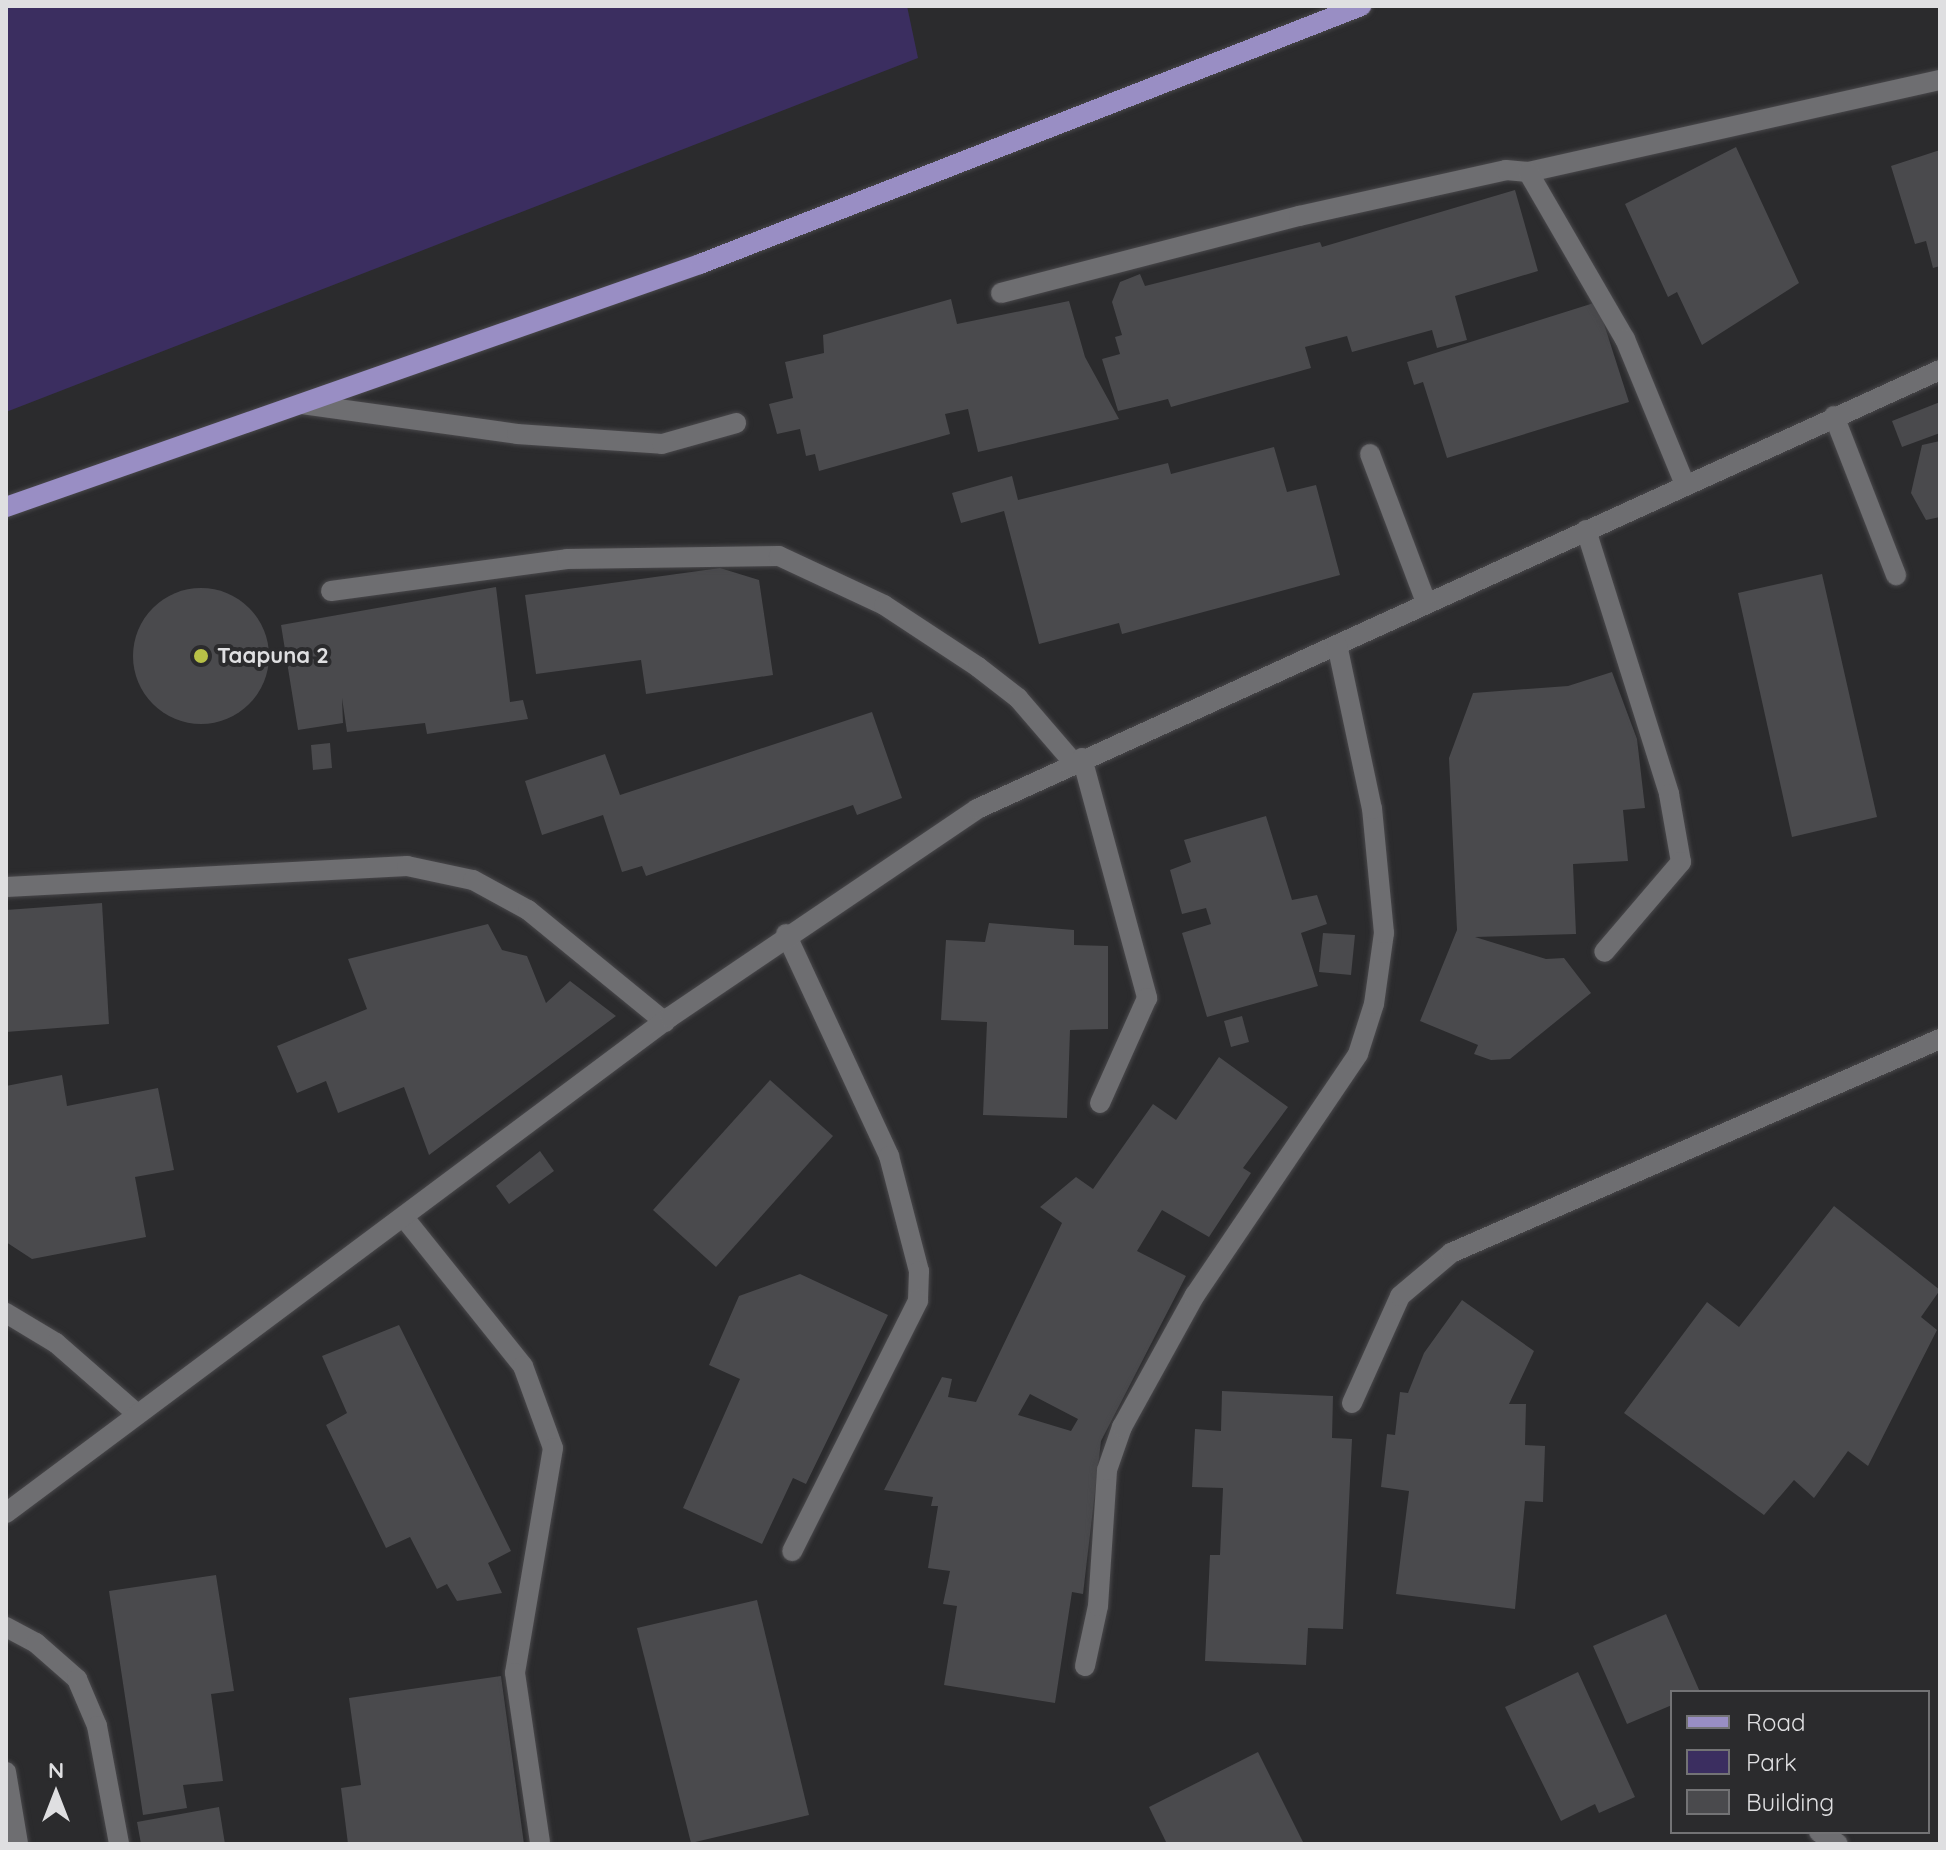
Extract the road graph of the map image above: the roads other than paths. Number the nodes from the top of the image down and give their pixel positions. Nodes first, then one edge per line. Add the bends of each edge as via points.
1 (1361, 6) edge
2 (1940, 80) edge
3 (1528, 172) junction
4 (1001, 293) dead end
5 (1940, 370) edge
6 (302, 404) junction
7 (1834, 416) junction
8 (736, 423) dead end
9 (1370, 454) dead end
10 (1684, 482) junction
11 (6, 507) edge
12 (1586, 530) junction
13 (1896, 575) dead end
14 (331, 591) dead end
15 (1426, 602) junction
16 (1337, 645) junction
17 (1078, 760) junction
18 (6, 887) edge
19 (786, 934) junction
20 (1604, 952) dead end
21 (665, 1022) junction
22 (1940, 1039) edge
23 (1100, 1103) dead end
24 (406, 1220) junction
25 (6, 1313) edge
26 (1352, 1403) dead end
27 (136, 1413) junction
28 (6, 1513) edge
29 (792, 1551) dead end
30 (6, 1627) edge
31 (1085, 1666) dead end
32 (6, 1772) edge
33 (540, 1842) dead end
34 (18, 1844) edge
35 (119, 1844) edge

1 - 6 main road via 700,264
2 - 3 street
3 - 4 street via 1506,170 1299,216
3 - 10 street via 1625,339
5 - 7 street
6 - 8 street via 517,434 662,444
6 - 11 main road
7 - 10 street
7 - 13 street
9 - 15 street
10 - 12 street
12 - 15 street
12 - 20 street via 1669,794 1681,862
14 - 17 street via 567,559 779,556 884,605 978,667 1018,698
15 - 16 street
16 - 17 street
16 - 31 street via 1372,809 1383,917 1374,1004 1358,1054 1195,1295 1122,1427 1107,1470 1098,1606
17 - 19 street via 977,809
17 - 23 street via 1147,998
18 - 21 street via 407,866 473,880 528,910
19 - 21 street
19 - 29 street via 889,1156 919,1271 918,1301
21 - 24 street
22 - 26 street via 1451,1253 1400,1296
24 - 27 street
24 - 33 street via 523,1366 553,1448 515,1673
25 - 27 street via 56,1343
27 - 28 street
30 - 35 street via 36,1643 77,1679 97,1726
32 - 34 street

